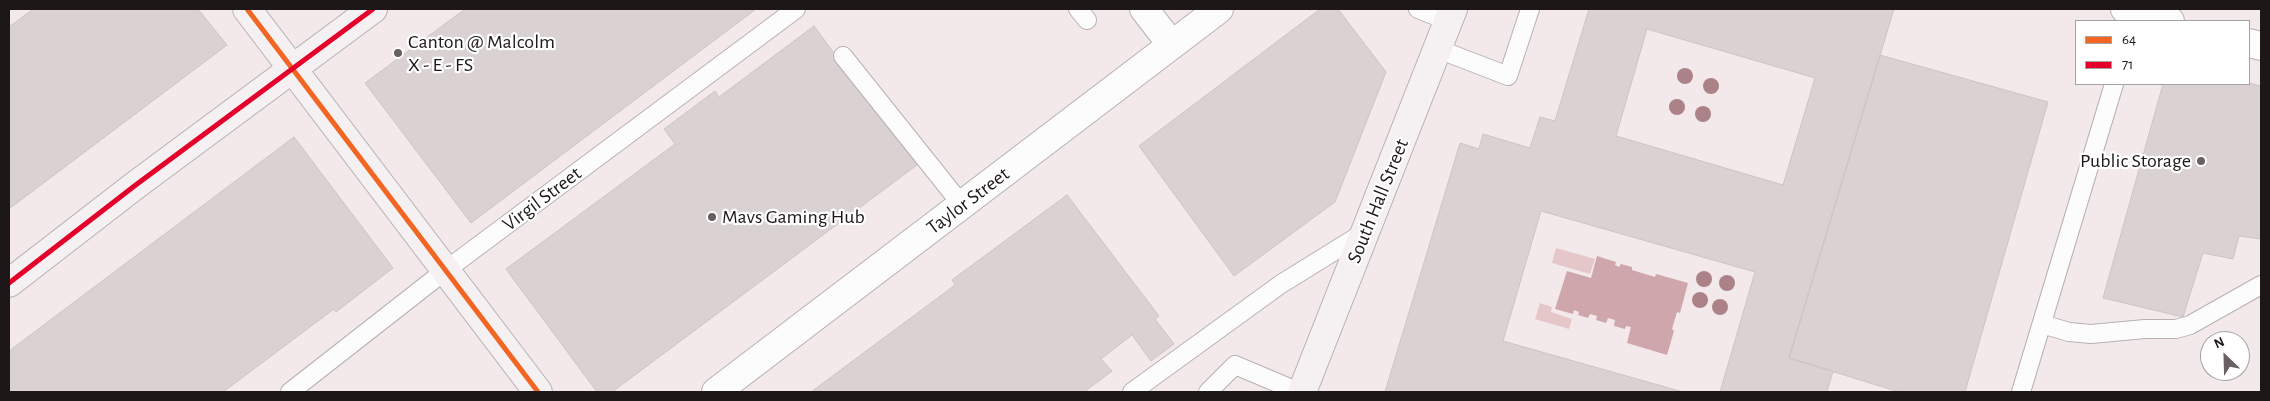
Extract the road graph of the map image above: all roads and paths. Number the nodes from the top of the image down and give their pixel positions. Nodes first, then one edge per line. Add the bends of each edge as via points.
1 (247, 9) edge
2 (373, 9) edge
3 (796, 9) edge
4 (1144, 9) edge
5 (1219, 9) edge
6 (1418, 9) edge
7 (1530, 9) edge
8 (2135, 13) edge
9 (1451, 15) edge
10 (2166, 20) edge
11 (1172, 45) junction
12 (1438, 49) junction
13 (843, 56) dead end
14 (292, 68) junction
15 (2114, 85) edge
16 (962, 205) junction
17 (1365, 232) junction
18 (446, 270) junction
19 (9, 283) edge
20 (2261, 285) edge
21 (2042, 324) junction
22 (290, 392) edge
23 (538, 392) edge
24 (716, 392) edge
25 (1132, 392) edge
26 (1208, 392) edge
27 (1300, 392) edge
28 (2022, 392) edge

1 - 14 street
2 - 14 street
3 - 18 lane, Virgil Street
4 - 11 street
5 - 11 street, Taylor Street
6 - 9 lane
7 - 12 lane via 1508,76
8 - 10 street
9 - 12 street, South Hall Street
11 - 16 street, Taylor Street
12 - 17 street, South Hall Street
13 - 16 lane
14 - 18 street
14 - 19 street
15 - 21 lane
16 - 24 street, Taylor Street
17 - 25 lane via 1281,284
17 - 27 street, South Hall Street
18 - 22 lane, Virgil Street
18 - 23 street
20 - 21 lane via 2190,325 2176,329 2090,334
21 - 28 lane
26 - 27 lane via 1235,365

